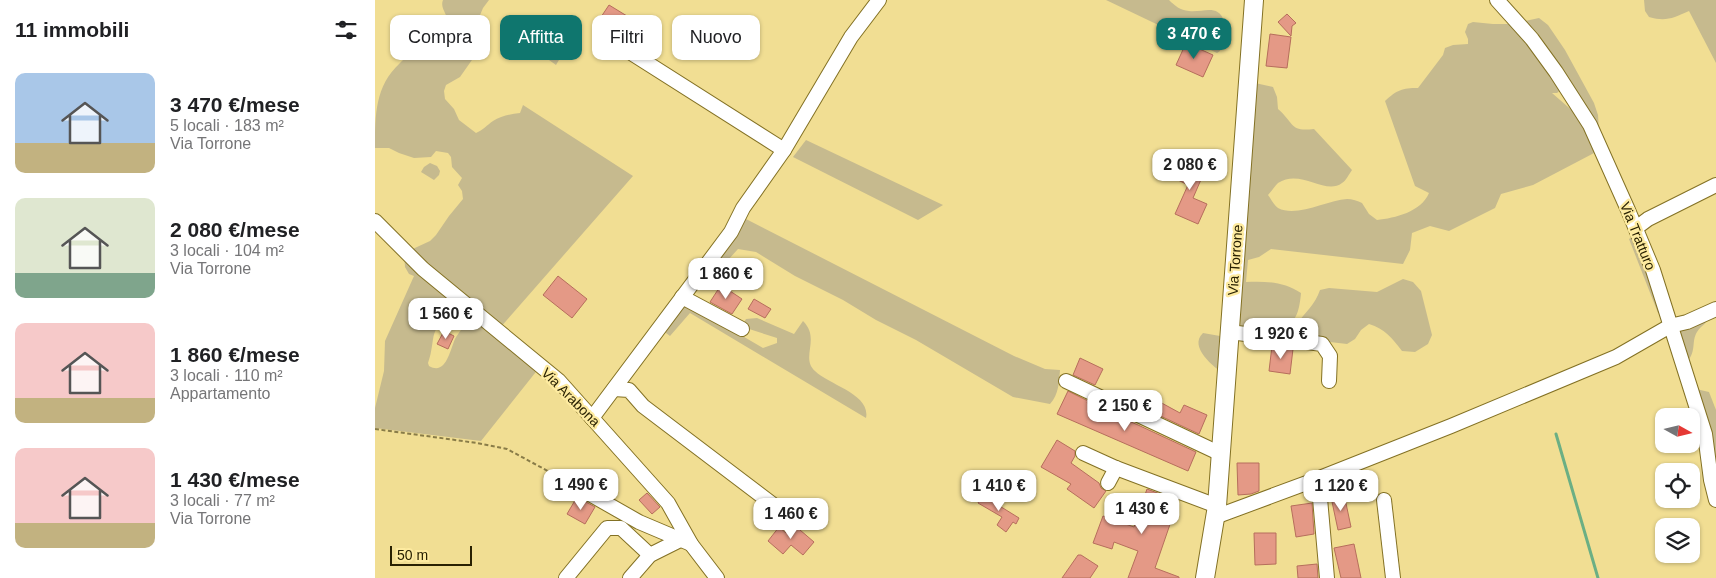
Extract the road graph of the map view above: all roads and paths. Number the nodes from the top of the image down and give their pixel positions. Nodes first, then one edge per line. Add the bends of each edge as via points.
1 (879, 0) edge
2 (1254, 0) edge
3 (1497, 0) edge
4 (644, 60) edge
5 (784, 150) junction
6 (1716, 185) edge
7 (375, 221) edge
8 (1636, 228) junction
9 (682, 297) junction
10 (1716, 308) edge
11 (1670, 326) junction
12 (742, 329) dead end
13 (1230, 332) junction
14 (1066, 381) dead end
15 (1329, 381) dead end
16 (614, 389) junction
17 (592, 418) junction
18 (375, 429) edge
19 (1083, 453) dead end
20 (1221, 454) junction
21 (1116, 468) junction
22 (1312, 481) junction
23 (1108, 483) dead end
24 (581, 489) joint
25 (1384, 500) dead end
26 (1716, 500) edge
27 (1216, 511) junction
28 (788, 516) dead end
29 (686, 542) junction
30 (650, 555) junction
31 (566, 578) edge
32 (630, 578) edge
33 (717, 578) edge
34 (1205, 578) edge
35 (1327, 578) edge
36 (1393, 578) edge

1 - 5 street via 851,37
2 - 13 main road, Via Torrone
3 - 8 street, Via Tratturo via 1547,58 1590,125
4 - 5 street
5 - 9 street via 743,208 731,232
6 - 8 street via 1647,219
7 - 17 street, Via Arabona via 430,275 559,381
8 - 11 street, Via Tratturo
9 - 12 street
9 - 16 street
10 - 11 street
11 - 22 street via 1616,357
11 - 26 street, Via Tratturo via 1705,434
13 - 15 street via 1322,344 1329,356
13 - 20 main road, Via Torrone
14 - 20 street
16 - 17 street
16 - 28 street via 629,390 643,406
17 - 29 street, Via Arabona via 668,503
18 - 24 path via 507,450
19 - 21 street
20 - 27 main road, Via Torrone
21 - 23 street
21 - 27 street
22 - 27 street
22 - 35 street via 1319,488
24 - 29 street via 639,522
25 - 36 street
27 - 34 main road, Via Torrone
29 - 30 street
29 - 33 street, Via Arabona
30 - 31 street via 621,528 607,528
30 - 32 street

